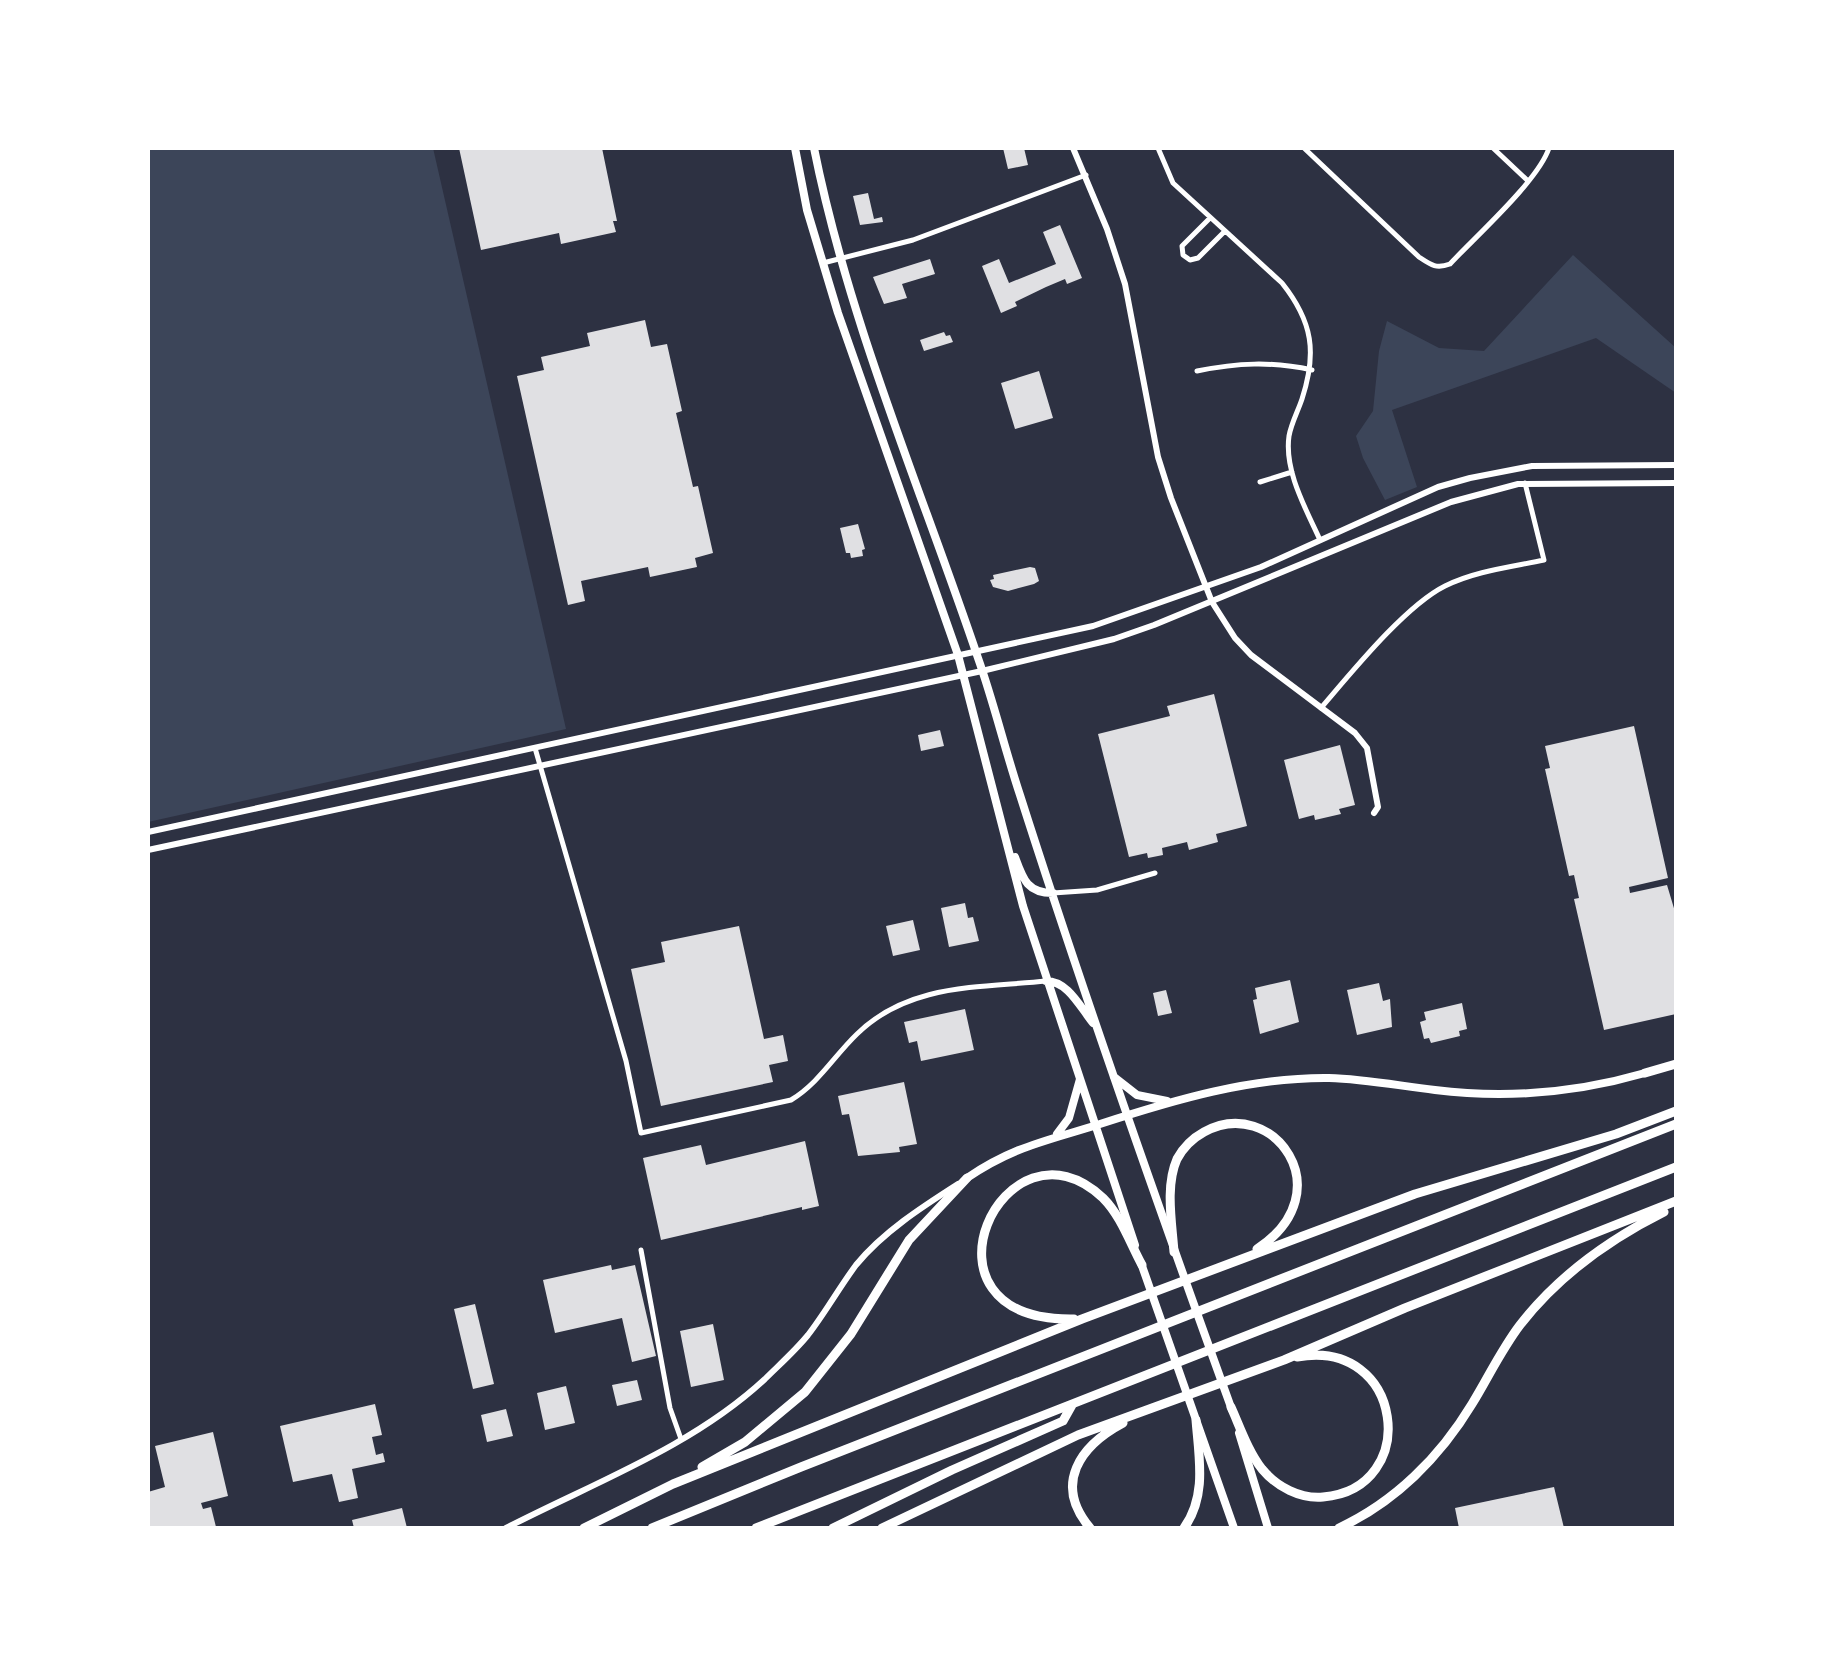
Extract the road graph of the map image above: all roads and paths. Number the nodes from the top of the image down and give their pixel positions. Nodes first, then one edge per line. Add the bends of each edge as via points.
1 (795, 148) edge
2 (814, 148) edge
3 (1072, 148) edge
4 (1158, 148) edge
5 (1304, 148) edge
6 (1493, 148) edge
7 (1549, 148) edge
8 (1086, 175) junction
9 (1528, 180) junction
10 (1210, 218) junction
11 (1224, 232) junction
12 (841, 259) junction
13 (822, 263) junction
14 (1312, 370) junction
15 (1197, 371) dead end
16 (1676, 465) edge
17 (1292, 472) junction
18 (1260, 482) dead end
19 (1525, 483) junction
20 (1676, 483) edge
21 (1320, 540) junction
22 (1206, 588) junction
23 (1212, 602) junction
24 (976, 651) junction
25 (958, 656) junction
26 (982, 670) junction
27 (964, 674) junction
28 (740, 704) junction
29 (1320, 710) junction
30 (745, 722) junction
31 (535, 748) junction
32 (540, 765) junction
33 (1374, 812) dead end
34 (235, 814) junction
35 (1003, 830) junction
36 (148, 832) edge
37 (239, 832) junction
38 (148, 850) edge
39 (1154, 873) dead end
40 (1053, 893) junction
41 (1046, 981) junction
42 (1096, 1026) junction
43 (1676, 1063) edge
44 (1645, 1073) joint
45 (1112, 1074) junction
46 (1080, 1080) junction
47 (1177, 1101) junction
48 (1676, 1111) edge
49 (1125, 1115) junction
50 (1676, 1124) edge
51 (1096, 1125) junction
52 (1051, 1138) junction
53 (1676, 1167) edge
54 (967, 1178) junction
55 (1676, 1203) edge
56 (641, 1250) dead end
57 (1174, 1252) junction
58 (1142, 1265) junction
59 (1219, 1268) junction
60 (1082, 1319) junction
61 (1284, 1360) junction
62 (1072, 1404) junction
63 (1157, 1406) junction
64 (1230, 1407) junction
65 (1196, 1420) junction
66 (681, 1439) junction
67 (673, 1484) junction
68 (506, 1528) edge
69 (584, 1528) edge
70 (652, 1528) edge
71 (756, 1528) edge
72 (833, 1528) edge
73 (882, 1528) edge
74 (1090, 1528) edge
75 (1184, 1528) edge
76 (1234, 1528) edge
77 (1268, 1528) edge
78 (1341, 1528) edge

1 - 13 main road
2 - 12 main road
3 - 8 main road
4 - 10 street via 1173,183
5 - 9 street via 1432,267 1450,264
6 - 9 street
7 - 9 street
8 - 12 street via 913,240
8 - 22 main road via 1125,284 1158,457
10 - 11 street
10 - 11 street via 1182,246 1183,255 1198,258
11 - 14 street via 1295,299 1307,326
12 - 13 street
12 - 24 main road
13 - 25 main road
14 - 15 street via 1248,362
14 - 17 street via 1289,436
16 - 21 main road via 1532,466 1470,478
17 - 18 street
17 - 21 street
19 - 20 main road
19 - 23 main road via 1451,502
19 - 29 street via 1544,560 1440,588 1399,622
21 - 22 main road
22 - 23 main road
22 - 24 main road via 1093,626
23 - 26 main road via 1114,639
23 - 29 main road via 1251,655
24 - 25 main road
24 - 26 main road
25 - 27 main road
25 - 28 main road
26 - 27 main road
26 - 40 main road
27 - 30 main road
27 - 35 main road
28 - 30 main road
28 - 31 main road
29 - 33 main road via 1367,748
30 - 32 main road
31 - 32 street
31 - 34 main road
32 - 37 main road
32 - 41 street via 626,1061 640,1133 792,1100 858,1033 920,995
34 - 36 main road
34 - 37 main road
35 - 40 main road via 1024,881
35 - 41 main road
37 - 38 main road
39 - 40 street via 1096,890
40 - 42 main road
41 - 42 main road via 1064,986
41 - 46 main road
42 - 45 main road
43 - 44 highway
44 - 47 main road via 1529,1094 1294,1078
45 - 47 main road via 1137,1095
45 - 49 main road
46 - 51 main road
46 - 52 main road via 1069,1118
47 - 49 main road
48 - 59 highway via 1415,1194
49 - 51 main road
49 - 57 main road
50 - 70 highway
51 - 52 main road
51 - 58 main road
52 - 54 main road via 999,1157
53 - 62 highway
54 - 66 main road via 876,1245 806,1338 724,1412
54 - 67 highway via 909,1240 852,1334 805,1392 745,1442
55 - 61 highway
55 - 78 highway via 1554,1287 1519,1326 1429,1464
56 - 66 street
57 - 59 highway via 1172,1187 1182,1150 1224,1125 1260,1128 1294,1164 1294,1209 1276,1236
57 - 64 main road
58 - 60 highway via 1110,1206 1081,1183 1050,1176 1007,1194 983,1233 990,1284 1030,1316
58 - 65 main road
59 - 60 highway
60 - 67 highway
61 - 63 highway
61 - 64 highway via 1347,1360 1382,1394 1388,1441 1376,1469 1357,1487 1316,1498 1282,1487 1260,1465
62 - 71 highway
62 - 72 highway via 1063,1422
63 - 73 highway via 1078,1435
63 - 74 highway via 1096,1440 1077,1465 1073,1492
64 - 77 main road
65 - 75 highway via 1200,1486
65 - 76 main road
66 - 68 main road
67 - 69 highway

